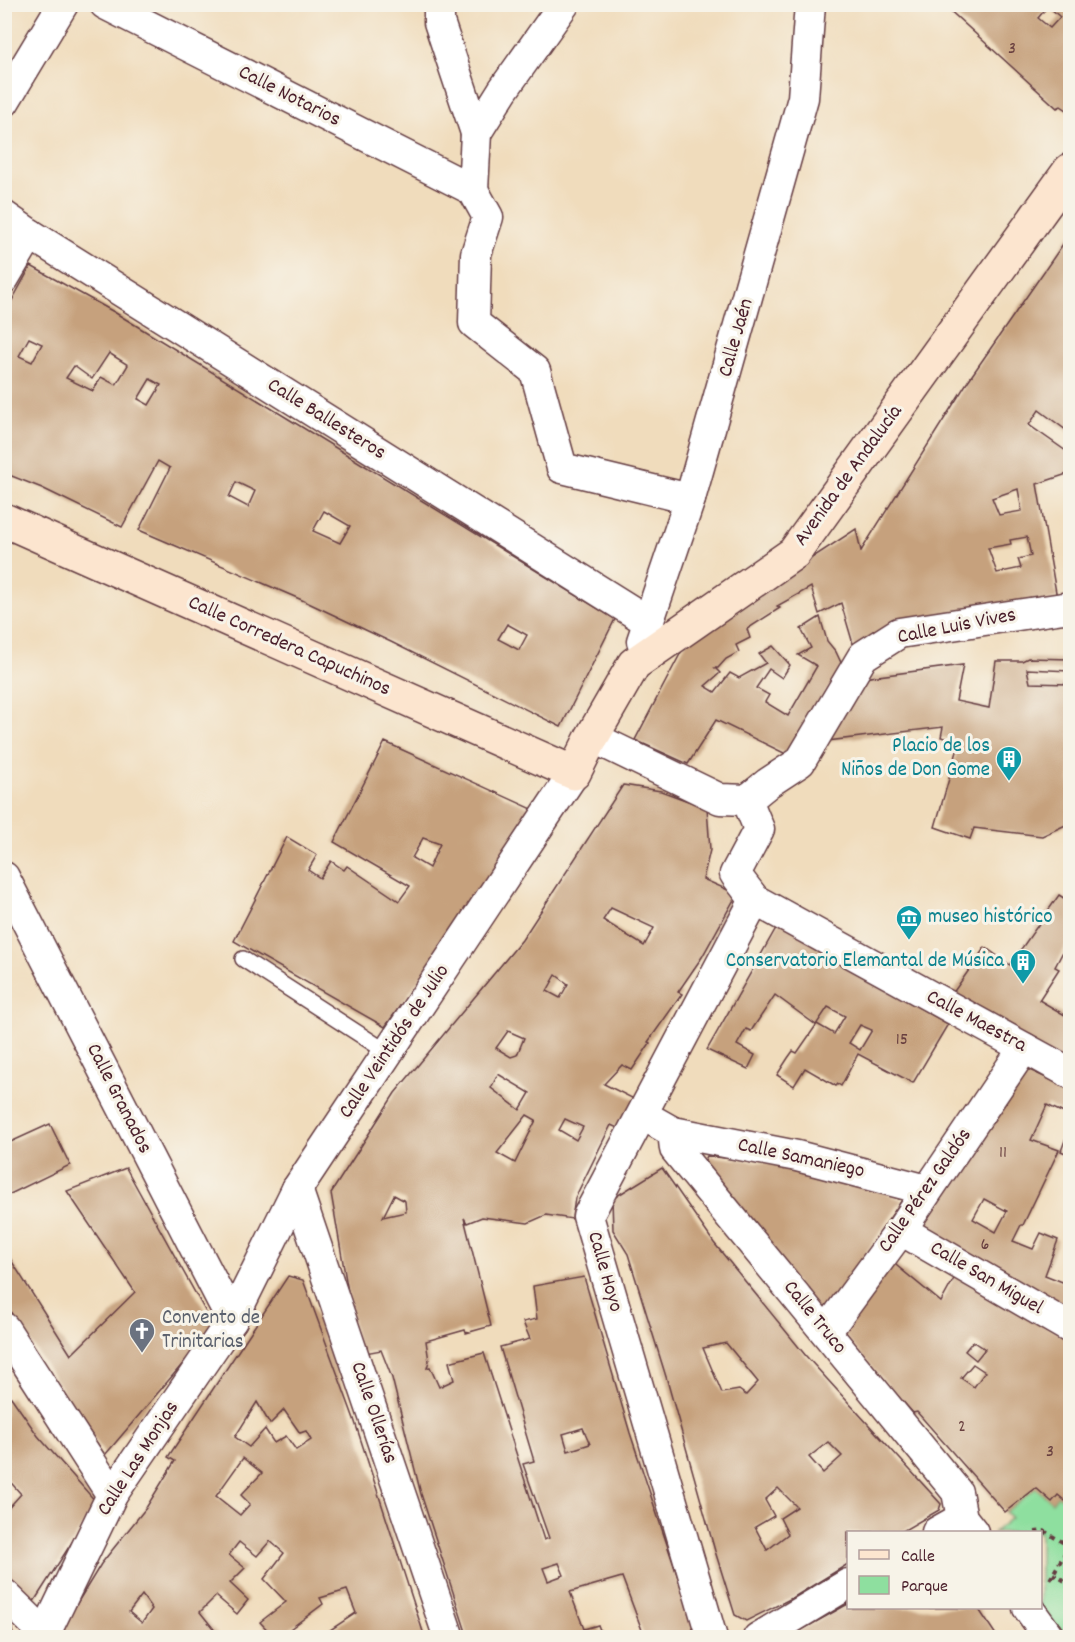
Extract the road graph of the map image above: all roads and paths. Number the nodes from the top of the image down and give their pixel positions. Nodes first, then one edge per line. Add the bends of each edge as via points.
1 (63, 4) edge
2 (105, 4) edge
3 (439, 4) edge
4 (564, 4) edge
5 (810, 4) edge
6 (4, 102) edge
7 (476, 134) junction
8 (1071, 170) edge
9 (473, 190) junction
10 (4, 216) edge
11 (30, 234) junction
12 (4, 278) edge
13 (690, 499) junction
14 (4, 520) edge
15 (1071, 609) edge
16 (649, 622) junction
17 (634, 664) junction
18 (592, 737) junction
19 (574, 773) junction
20 (747, 800) junction
21 (4, 877) edge
22 (755, 900) junction
23 (243, 959) dead end
24 (1024, 1048) junction
25 (387, 1052) junction
26 (1071, 1073) edge
27 (643, 1115) junction
28 (673, 1132) junction
29 (297, 1189) junction
30 (927, 1190) junction
31 (901, 1230) junction
32 (232, 1320) junction
33 (4, 1328) edge
34 (1071, 1328) edge
35 (826, 1332) junction
36 (112, 1495) junction
37 (958, 1528) edge
38 (1042, 1531) edge
39 (1071, 1584) edge
40 (847, 1585) edge
41 (4, 1594) edge
42 (1029, 1609) edge
43 (44, 1636) edge
44 (449, 1638) edge
45 (712, 1638) edge
46 (758, 1638) edge
47 (1050, 1638) edge

1 - 6 street
2 - 9 street, Calle Notarios
3 - 7 street via 439,22
4 - 7 street via 502,90
5 - 13 street, Calle Jaén via 803,98
7 - 9 street
8 - 17 street, Avenida de Andalucía via 794,553
9 - 13 street via 488,217 476,254 474,322 535,371 562,468
10 - 11 street, Calle Ballesteros
11 - 12 street
11 - 16 street, Calle Ballesteros
13 - 16 street, Calle Jaén
14 - 19 street, Calle Corredera Capuchinos
15 - 20 street, Calle Luis Vives via 899,633 863,656 800,762
16 - 17 street, Calle Jaén
17 - 18 street, Avenida de Andalucía
18 - 19 street, Avenida de Andalucía
18 - 20 street via 720,799
19 - 25 street, Calle Veintidós de Julio
20 - 22 street via 759,829 735,874
21 - 32 street, Calle Granados
22 - 24 street, Calle Maestra
22 - 27 street, Calle Hoyo
23 - 25 lane
24 - 26 street, Calle Maestra
24 - 30 street, Calle Pérez Galdós
25 - 29 street, Calle Veintidós de Julio
27 - 28 street
27 - 45 street, Calle Hoyo via 588,1216
28 - 30 street, Calle Samaniego via 796,1156
28 - 35 street, Calle Truco via 675,1149
29 - 32 street, Calle Veintidós de Julio
29 - 44 street, Calle Ollerías
30 - 31 street, Calle Pérez Galdós
31 - 34 street, Calle San Miguel
31 - 35 street, Calle Pérez Galdós
32 - 36 street, Calle Las Monjas
33 - 36 street
35 - 37 street, Calle Truco via 957,1492
36 - 43 street, Calle Las Monjas
38 - 39 path via 1069,1545 1053,1574
40 - 46 street
41 - 43 street
42 - 47 street

